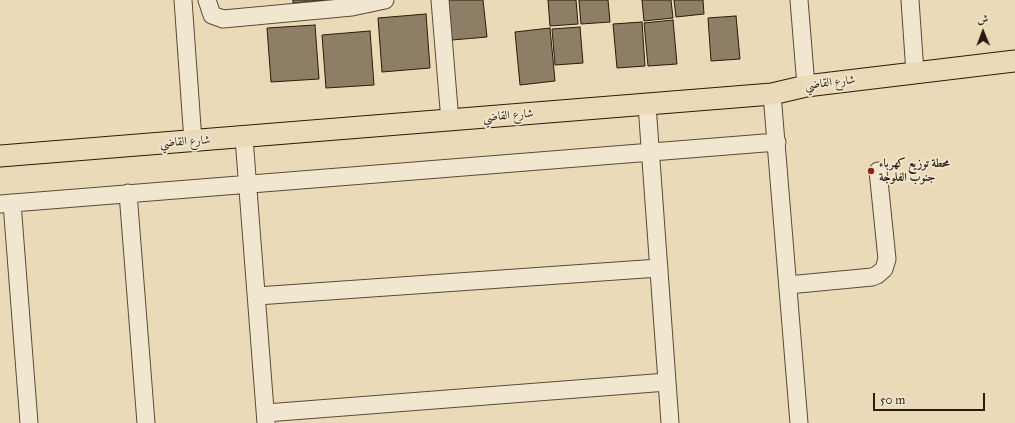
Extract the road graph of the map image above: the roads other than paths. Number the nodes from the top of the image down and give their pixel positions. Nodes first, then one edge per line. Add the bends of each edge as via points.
1 (183, 0) edge
2 (207, 0) edge
3 (385, 0) edge
4 (440, 0) edge
5 (799, 0) edge
6 (910, 0) edge
7 (351, 4) edge
8 (284, 7) edge
9 (1015, 61) edge
10 (915, 73) junction
11 (806, 86) junction
12 (772, 94) junction
13 (647, 105) junction
14 (450, 121) junction
15 (244, 138) junction
16 (193, 141) junction
17 (777, 142) junction
18 (650, 154) junction
19 (0, 156) edge
20 (878, 171) dead end
21 (249, 184) junction
22 (128, 193) junction
23 (6, 203) edge
24 (659, 268) junction
25 (788, 285) junction
26 (257, 296) junction
27 (667, 382) junction
28 (266, 418) edge
29 (29, 423) edge
30 (146, 423) edge
31 (670, 423) edge
32 (799, 423) edge

1 - 16 street
2 - 8 street via 212,15 223,19
3 - 7 street
4 - 14 street
5 - 11 street
6 - 10 street
7 - 8 street
9 - 10 main road, شارع القاضي
10 - 11 main road, شارع القاضي
11 - 12 main road, شارع القاضي
12 - 13 main road, شارع القاضي
12 - 17 street
13 - 14 main road, شارع القاضي
13 - 18 street
14 - 15 main road, شارع القاضي
15 - 16 main road, شارع القاضي
15 - 21 street
16 - 19 main road, شارع القاضي
17 - 18 street
17 - 25 street
18 - 21 street
18 - 24 street
20 - 25 street via 887,259 884,269 872,276
21 - 22 street
21 - 26 street
22 - 23 street
22 - 30 street
23 - 29 street
24 - 26 street
24 - 27 street
25 - 32 street
26 - 28 street
27 - 28 street
27 - 31 street

